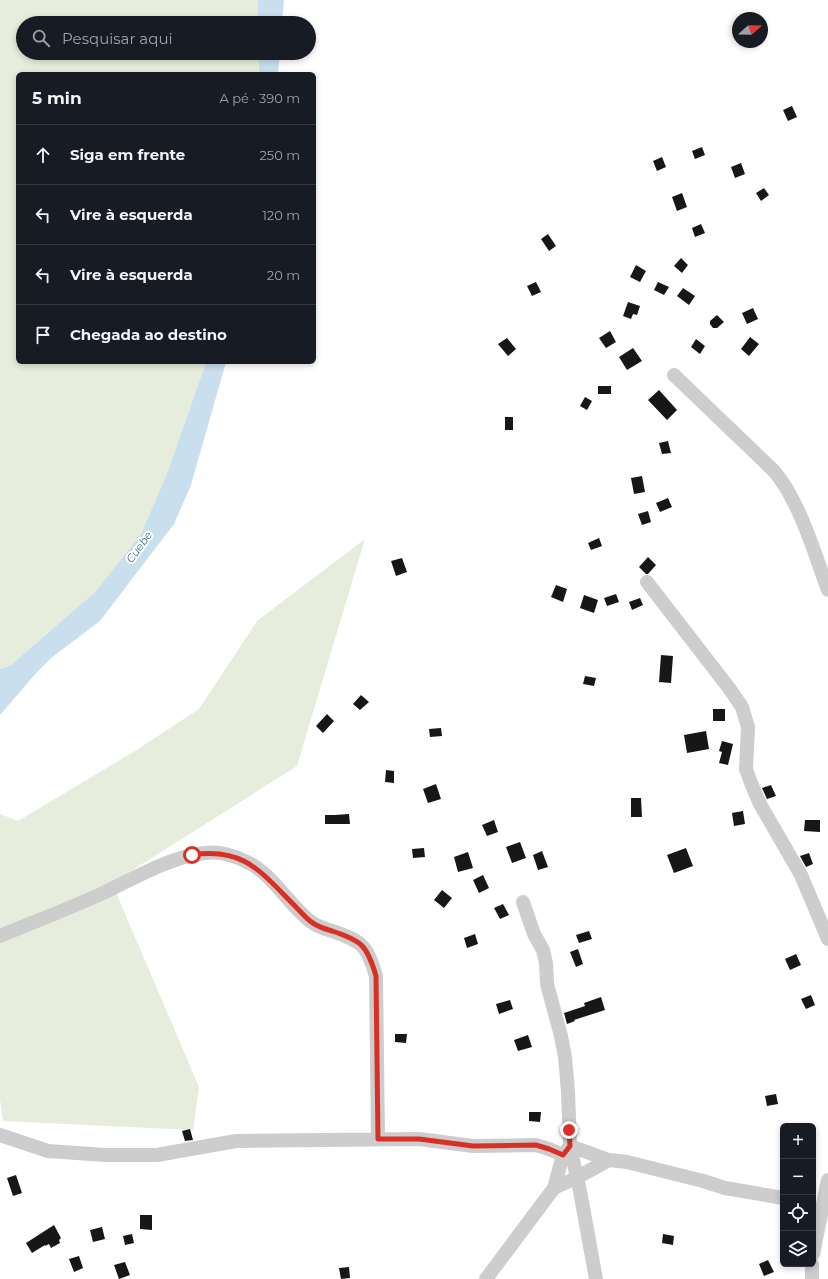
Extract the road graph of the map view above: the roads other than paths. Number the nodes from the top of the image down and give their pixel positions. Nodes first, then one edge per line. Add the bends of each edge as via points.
1 (674, 375) dead end
2 (647, 582) dead end
3 (828, 590) edge
4 (523, 902) dead end
5 (0, 936) edge
6 (828, 939) edge
7 (0, 1135) edge
8 (378, 1139) junction
9 (566, 1151) junction
10 (609, 1160) junction
11 (576, 1178) junction
12 (828, 1180) edge
13 (554, 1188) junction
14 (780, 1197) edge
15 (821, 1205) edge
16 (816, 1236) edge
17 (812, 1267) edge
18 (486, 1279) edge
19 (596, 1279) edge
20 (812, 1279) edge

1 - 3 street via 783,482
2 - 6 street via 742,707 748,727 746,769 751,783 760,804 801,876
4 - 9 street via 545,957 547,984 565,1057 568,1092
5 - 8 street via 100,895 154,868 192,855 207,852 230,855 250,863 311,922 363,946 371,958 376,976
7 - 8 street via 48,1151 105,1155 157,1155 236,1141
8 - 9 street via 419,1139 473,1146 536,1145
9 - 10 street
9 - 11 street
9 - 13 street
10 - 11 street
10 - 14 street via 627,1162 725,1188
11 - 13 street
11 - 19 street
12 - 15 street
13 - 18 street
15 - 16 street
17 - 20 street

